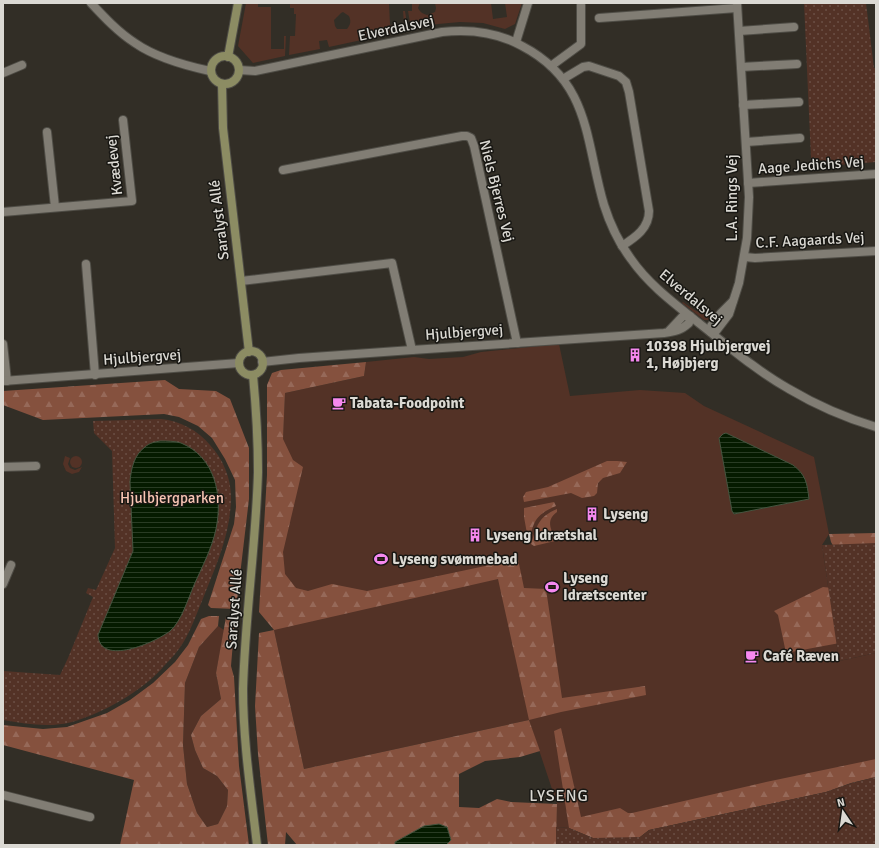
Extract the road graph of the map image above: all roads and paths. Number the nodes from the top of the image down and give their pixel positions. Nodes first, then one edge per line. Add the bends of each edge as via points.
1 (91, 3) edge
2 (238, 3) edge
3 (528, 3) edge
4 (581, 5) dead end
5 (737, 5) edge
6 (599, 18) dead end
7 (794, 27) dead end
8 (739, 31) junction
9 (516, 42) junction
10 (228, 57) junction
11 (797, 64) dead end
12 (22, 65) dead end
13 (551, 66) junction
14 (741, 68) junction
15 (239, 70) junction
16 (210, 71) junction
17 (3, 73) edge
18 (562, 79) junction
19 (222, 84) junction
20 (799, 102) dead end
21 (743, 105) junction
22 (123, 120) dead end
23 (47, 132) dead end
24 (800, 138) dead end
25 (746, 142) junction
26 (284, 170) dead end
27 (876, 174) edge
28 (748, 183) junction
29 (55, 207) junction
30 (3, 212) edge
31 (622, 246) junction
32 (876, 251) edge
33 (745, 257) junction
34 (86, 264) dead end
35 (241, 281) junction
36 (690, 316) junction
37 (711, 332) junction
38 (517, 343) junction
39 (3, 344) edge
40 (412, 350) junction
41 (249, 352) junction
42 (262, 362) junction
43 (239, 363) junction
44 (95, 375) junction
45 (253, 375) junction
46 (5, 381) edge
47 (876, 427) edge
48 (36, 466) dead end
49 (3, 467) edge
50 (11, 565) dead end
51 (3, 584) edge
52 (3, 795) edge
53 (90, 817) dead end
54 (257, 845) edge

1 - 16 street via 136,44 187,66
2 - 10 street
3 - 9 street
4 - 13 street via 581,44
5 - 6 street, L.A. Rings Vej
5 - 8 street, L.A. Rings Vej
7 - 8 street
8 - 14 street, L.A. Rings Vej
9 - 13 street, Elverdalsvej
9 - 15 street, Elverdalsvej via 491,34 456,30 255,71
10 - 15 street via 237,63
10 - 16 street via 218,58
11 - 14 street
12 - 17 street
13 - 18 street, Elverdalsvej
14 - 21 street, L.A. Rings Vej
15 - 19 street via 232,83
16 - 19 street via 214,80
18 - 31 street, Elverdalsvej via 576,100 585,122 604,206
18 - 31 street via 582,67 589,66 620,76 626,82 649,218 638,234
19 - 35 street, Saralyst Allé via 223,128
20 - 21 street
21 - 25 street, L.A. Rings Vej
22 - 29 street, Kvædevej via 132,202
23 - 29 street
24 - 25 street, L.A. Rings Vej
25 - 28 street, L.A. Rings Vej
26 - 38 street, Niels Bjerres Vej via 462,136 471,138
27 - 28 street, Aage Jedichs Vej
28 - 33 street, L.A. Rings Vej
29 - 30 street, Kvædevej
31 - 36 street, Elverdalsvej via 642,274
32 - 33 street, C.F. Aagaards Vej
33 - 37 street, L.A. Rings Vej via 740,283 729,314 716,331
34 - 44 street, Hjulbjergvej
35 - 40 street via 392,263
35 - 41 street, Saralyst Allé
36 - 37 street, Elverdalsvej
36 - 38 street, Hjulbjergvej via 683,316 668,332
37 - 47 street, Elverdalsvej via 740,356 788,388 813,402
38 - 40 street, Hjulbjergvej
39 - 46 street
40 - 42 street, Hjulbjergvej
41 - 42 street via 257,353
41 - 43 street via 241,357
42 - 45 street via 259,372
43 - 44 street, Hjulbjergvej
43 - 45 street via 243,372
44 - 46 street, Hjulbjergvej
45 - 54 street, Saralyst Allé via 258,473 243,690 247,760
48 - 49 street
50 - 51 street
52 - 53 street

